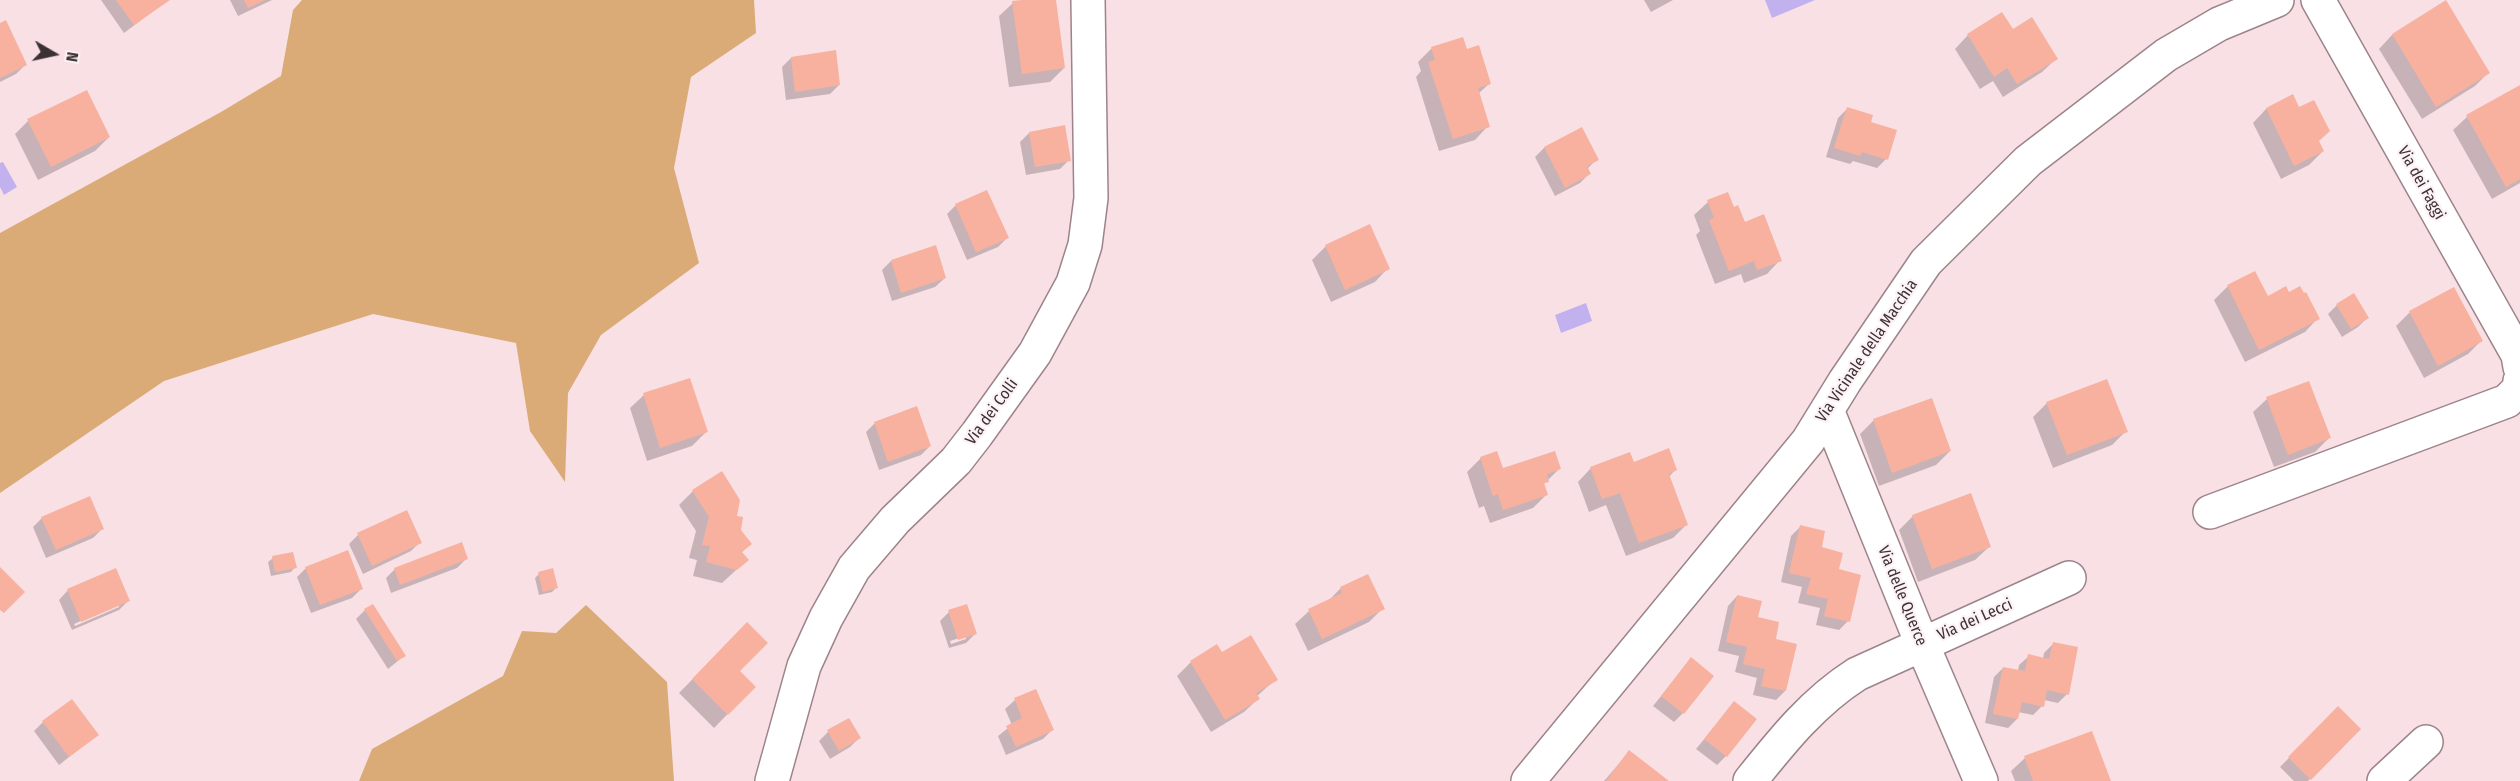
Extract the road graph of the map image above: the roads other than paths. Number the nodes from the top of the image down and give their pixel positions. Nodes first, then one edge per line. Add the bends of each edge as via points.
1 (1088, 0) edge
2 (2277, 0) edge
3 (2318, 0) edge
4 (2520, 379) edge
5 (1827, 410) junction
6 (2210, 512) dead end
7 (2068, 578) dead end
8 (1922, 644) junction
9 (2426, 742) dead end
10 (772, 781) edge
11 (1528, 781) edge
12 (1750, 781) edge
13 (1981, 781) edge
14 (2384, 781) edge

1 - 10 street, Via dei Colli via 1091,198 1085,245 1073,283 1035,353 956,462 895,520 854,568 807,659
2 - 5 street, Via Vicinale della Macchia via 2204,31 2166,55 2028,161 1926,262
3 - 4 street, Via dei Faggi via 2517,355
4 - 6 street via 2507,401
5 - 8 street, Via delle Querce
5 - 11 street, Via Vicinale della Macchia via 1808,441
7 - 8 street, Via dei Lecci
8 - 12 street, Via dei Lecci via 1857,674 1828,693 1795,725
8 - 13 street, Via delle Querce
9 - 14 street

